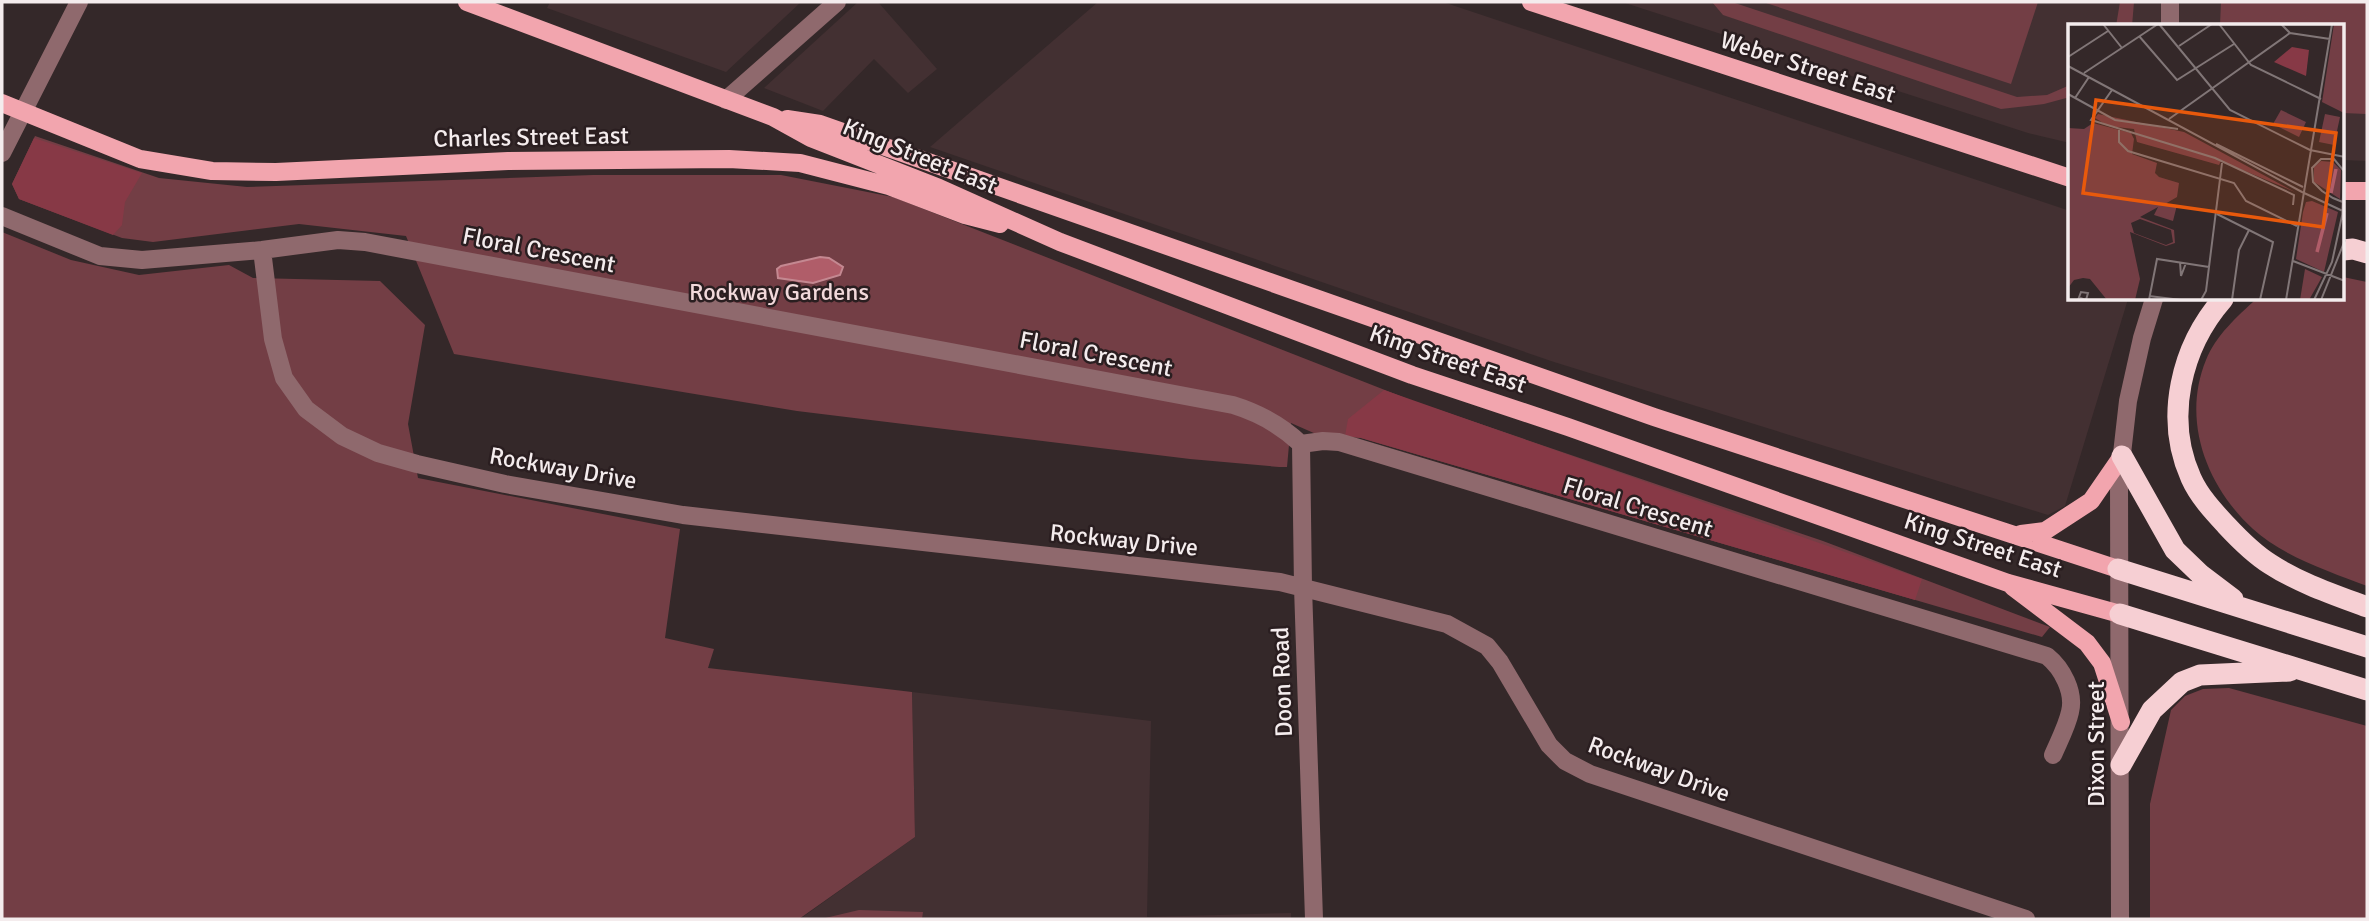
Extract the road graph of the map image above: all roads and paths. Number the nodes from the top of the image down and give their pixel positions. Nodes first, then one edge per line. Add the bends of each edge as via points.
1 (79, 2) edge
2 (467, 2) edge
3 (837, 2) edge
4 (1531, 2) edge
5 (2170, 2) edge
6 (2170, 24) edge
7 (726, 100) junction
8 (2, 103) edge
9 (21, 112) junction
10 (773, 117) junction
11 (2, 153) edge
12 (2068, 177) edge
13 (2344, 191) edge
14 (2367, 191) edge
15 (2, 216) edge
16 (1060, 242) junction
17 (262, 250) junction
18 (2344, 250) edge
19 (2367, 253) edge
20 (2153, 301) edge
21 (2221, 301) edge
22 (1301, 444) junction
23 (2122, 456) junction
24 (2014, 534) junction
25 (2118, 569) junction
26 (2007, 583) junction
27 (1303, 587) junction
28 (2367, 607) edge
29 (2246, 609) junction
30 (2120, 614) junction
31 (2367, 647) edge
32 (2306, 671) junction
33 (2367, 690) edge
34 (2121, 722) junction
35 (2053, 755) dead end
36 (2121, 765) junction
37 (1314, 919) edge
38 (2026, 919) edge
39 (2120, 919) edge

1 - 9 street
2 - 7 main road, King Street East
3 - 7 street
4 - 12 main road, Weber Street East
5 - 6 street
7 - 10 main road, King Street East
8 - 9 main road, Charles Street East
9 - 11 street
9 - 16 main road, Charles Street East via 140,159 212,171 535,160 800,163 889,186 965,215
10 - 16 main road, King Street East via 811,138
10 - 24 main road, King Street East via 820,124 1642,413
13 - 14 main road
15 - 17 street, Floral Crescent via 100,256 142,260
16 - 26 main road, King Street East via 1412,374
17 - 22 street, Floral Crescent via 338,240 550,276 1233,405 1257,412
17 - 27 street, Rockway Drive via 273,339 284,378 306,409 342,436 377,453 505,484 683,515
18 - 19 highway
20 - 23 street, Dixon Street via 2128,401
21 - 28 highway via 2194,341 2183,368 2178,412 2191,478 2207,504 2269,564
22 - 27 street, Doon Road
22 - 35 street, Floral Crescent via 1339,442 2047,656 2059,666 2071,711
23 - 24 main road via 2091,501 2075,513 2045,531
23 - 25 street, Dixon Street
23 - 29 highway via 2175,550
24 - 25 main road, King Street East
25 - 29 highway
25 - 30 street, Dixon Street
26 - 30 main road, King Street East
26 - 34 main road via 2087,643 2102,663
27 - 37 street, Doon Road
27 - 38 street, Rockway Drive via 1447,624 1487,646 1549,744 1565,761 1590,774
29 - 31 highway
30 - 32 highway
30 - 34 street, Dixon Street
32 - 33 highway
32 - 36 highway via 2200,675 2182,682 2152,710
34 - 36 street, Dixon Street
36 - 39 street, Dixon Street

